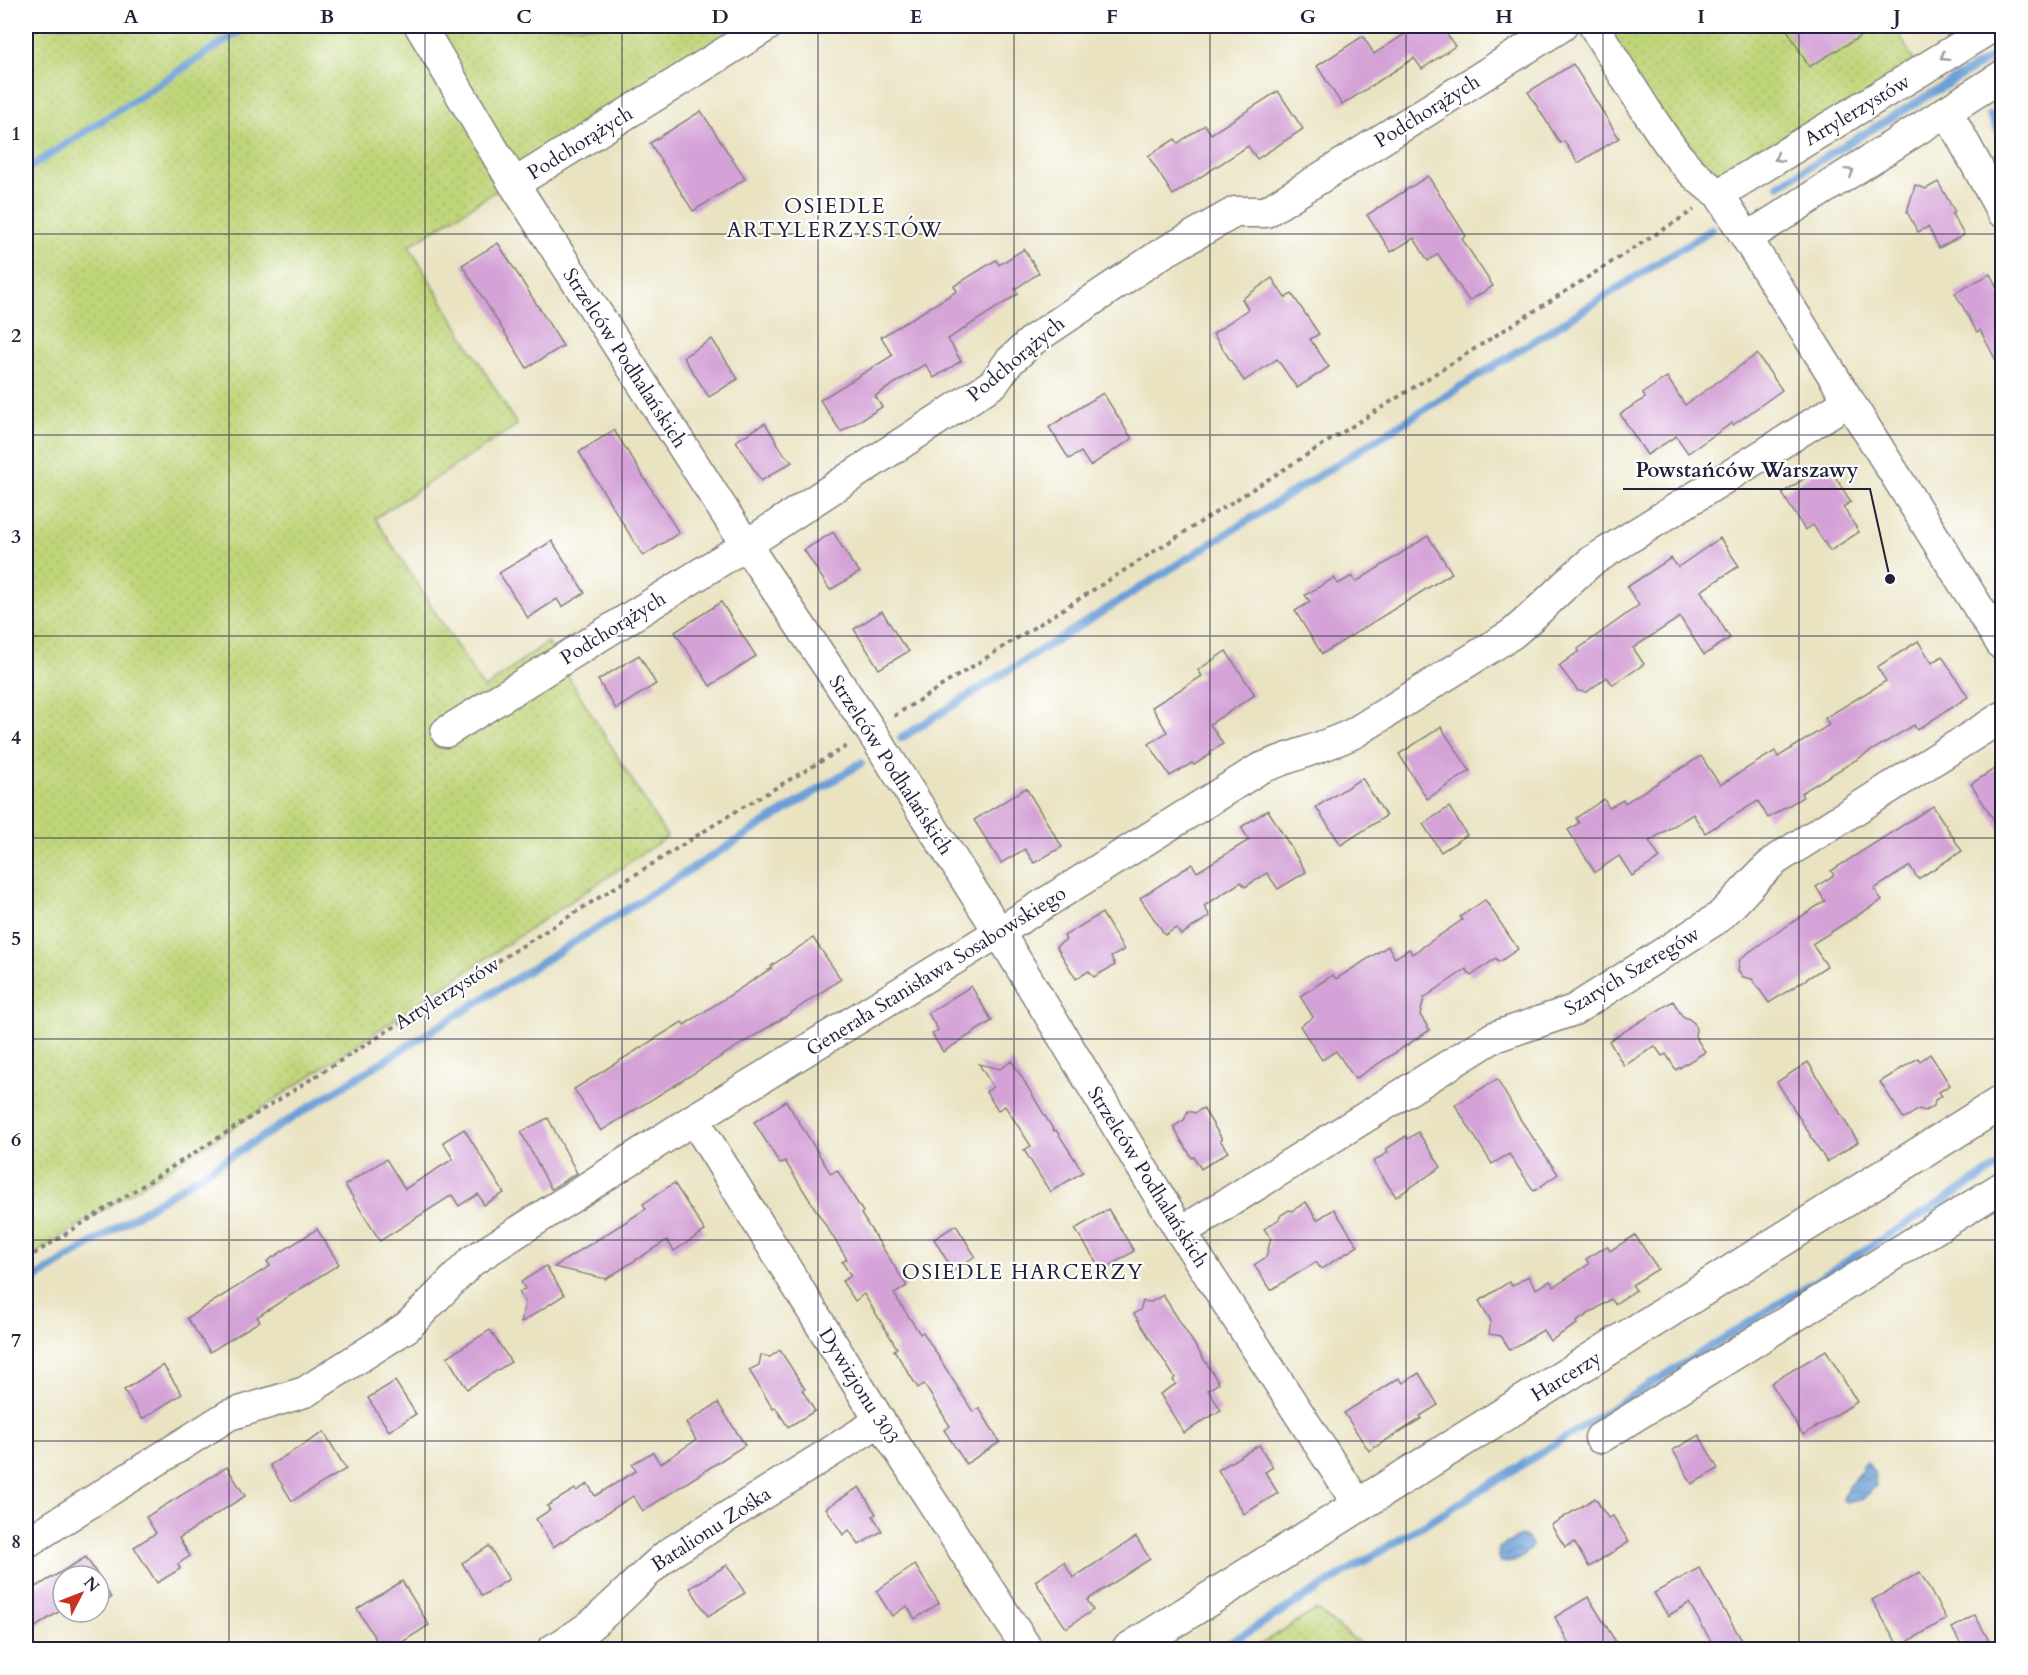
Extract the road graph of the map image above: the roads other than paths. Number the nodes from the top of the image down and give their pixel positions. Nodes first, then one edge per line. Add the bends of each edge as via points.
1 (420, 26) edge
2 (767, 26) edge
3 (1562, 26) edge
4 (1594, 26) edge
5 (1994, 26) edge
6 (2002, 76) edge
7 (1947, 111) junction
8 (514, 184) junction
9 (1719, 194) junction
10 (2002, 212) edge
11 (1747, 238) junction
12 (1849, 401) junction
13 (746, 545) junction
14 (2002, 645) edge
15 (2002, 717) edge
16 (446, 732) dead end
17 (999, 932) junction
18 (2002, 1102) edge
19 (694, 1119) junction
20 (2002, 1187) edge
21 (1181, 1232) junction
22 (880, 1421) junction
23 (1600, 1438) dead end
24 (1359, 1506) junction
25 (26, 1543) edge
26 (552, 1650) edge
27 (1028, 1650) edge
28 (1128, 1650) edge

1 - 8 street, Strzelców Podhalańskich
2 - 8 street, Podchorążych
3 - 13 street, Podchorążych via 1266,212 1235,212 1134,271 1033,340 994,383
4 - 9 street via 1675,155 1703,184
5 -> 9 street, Artylerzystów
6 - 7 street
7 - 10 street
11 -> 7 street
8 - 13 street, Strzelców Podhalańskich
9 - 11 street
11 - 12 street
12 - 14 street
12 - 17 street, Generała Stanisława Sosabowskiego via 1592,561 1512,634 1354,733 1259,769
13 - 16 street, Podchorążych
13 - 17 street, Strzelców Podhalańskich
15 - 21 street, Szarych Szeregów via 1777,859 1718,918 1574,1010 1494,1037
17 - 19 street, Generała Stanisława Sosabowskiego
17 - 21 street, Strzelców Podhalańskich
18 - 24 street, Harcerzy
19 - 22 street, Dywizjonu 303
19 - 25 street, Generała Stanisława Sosabowskiego via 472,1261 407,1327 305,1392 229,1415
20 - 23 street
21 - 24 street, Strzelców Podhalańskich
22 - 26 street, Batalionu Zośka via 668,1554 600,1618
22 - 27 street, Dywizjonu 303
24 - 28 street, Harcerzy

